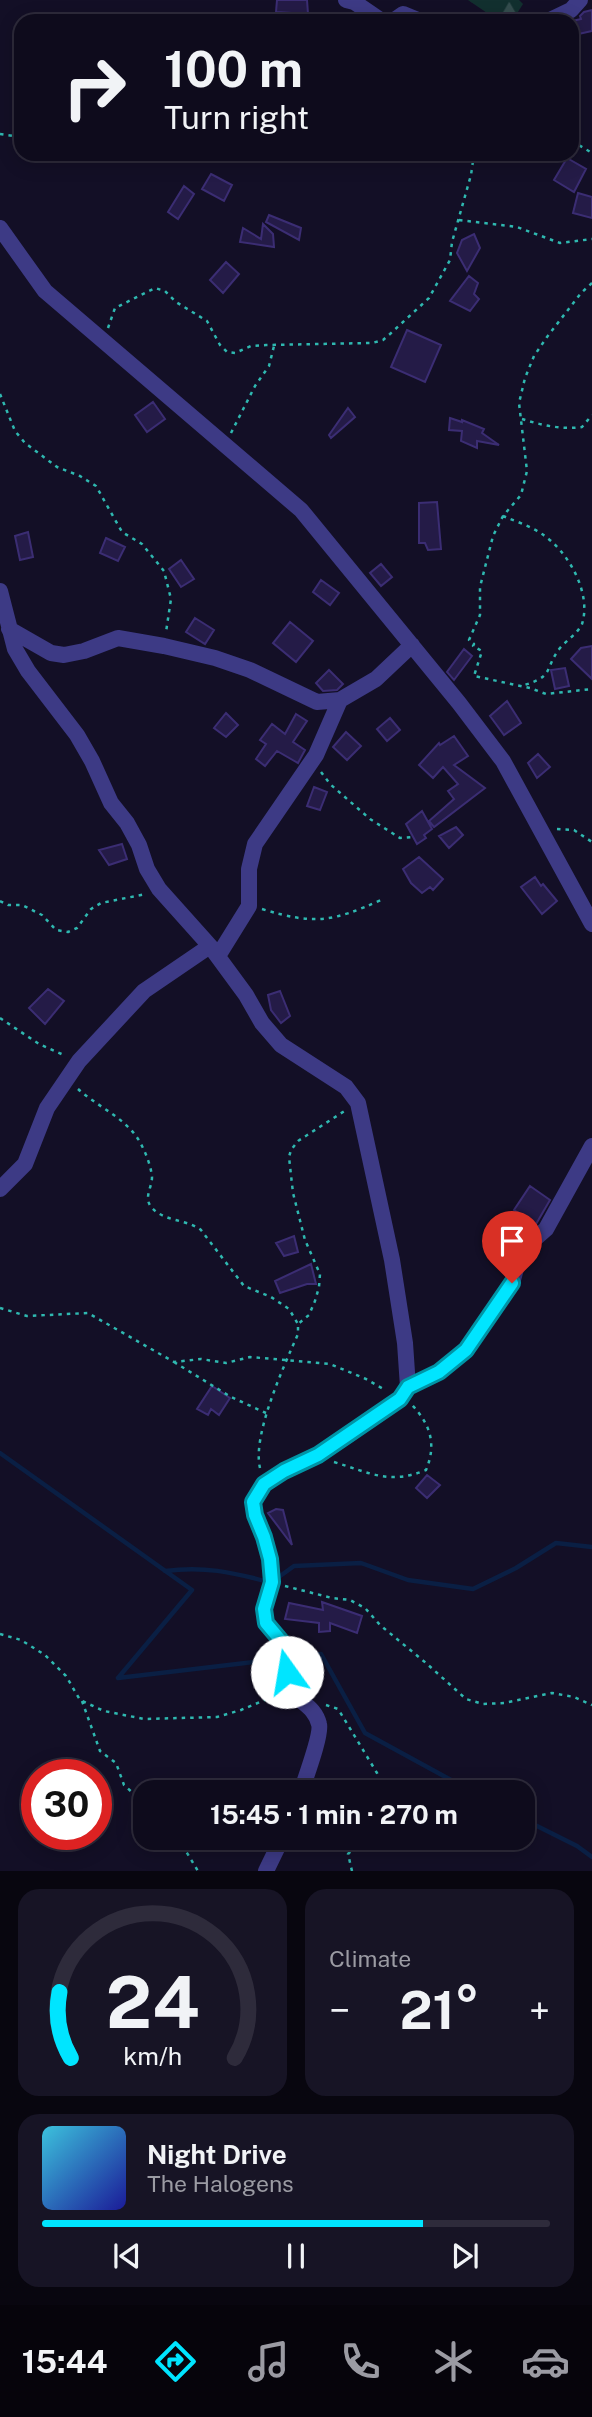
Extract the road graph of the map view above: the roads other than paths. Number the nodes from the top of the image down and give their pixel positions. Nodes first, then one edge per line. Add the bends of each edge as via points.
1 (346, 0) edge
2 (580, 0) edge
3 (372, 14) edge
4 (562, 14) edge
5 (2, 236) edge
6 (0, 591) edge
7 (9, 629) junction
8 (412, 645) junction
9 (340, 700) junction
10 (592, 924) edge
11 (214, 951) junction
12 (592, 1146) edge
13 (0, 1189) edge
14 (404, 1393) junction
15 (305, 1780) edge
16 (276, 1850) edge
17 (266, 1871) edge

1 - 3 street
2 - 4 street
5 - 8 street via 45,291 301,510
6 - 7 street
7 - 9 street via 51,653 64,655 118,638 164,646 250,670 317,702
7 - 11 street via 28,671 92,761 159,889
8 - 9 street via 376,679
8 - 10 street via 503,761
9 - 11 street via 316,755 255,844 249,869 249,906
11 - 13 street via 144,991 79,1061 47,1108 25,1164
11 - 14 street via 281,1045 346,1087 358,1103 392,1260 405,1343
12 - 14 street via 546,1229 521,1251 512,1283 466,1350
14 - 15 street via 318,1455 264,1484 253,1502 270,1559 266,1623 291,1659 287,1672 295,1698 318,1719 320,1736
16 - 17 street

